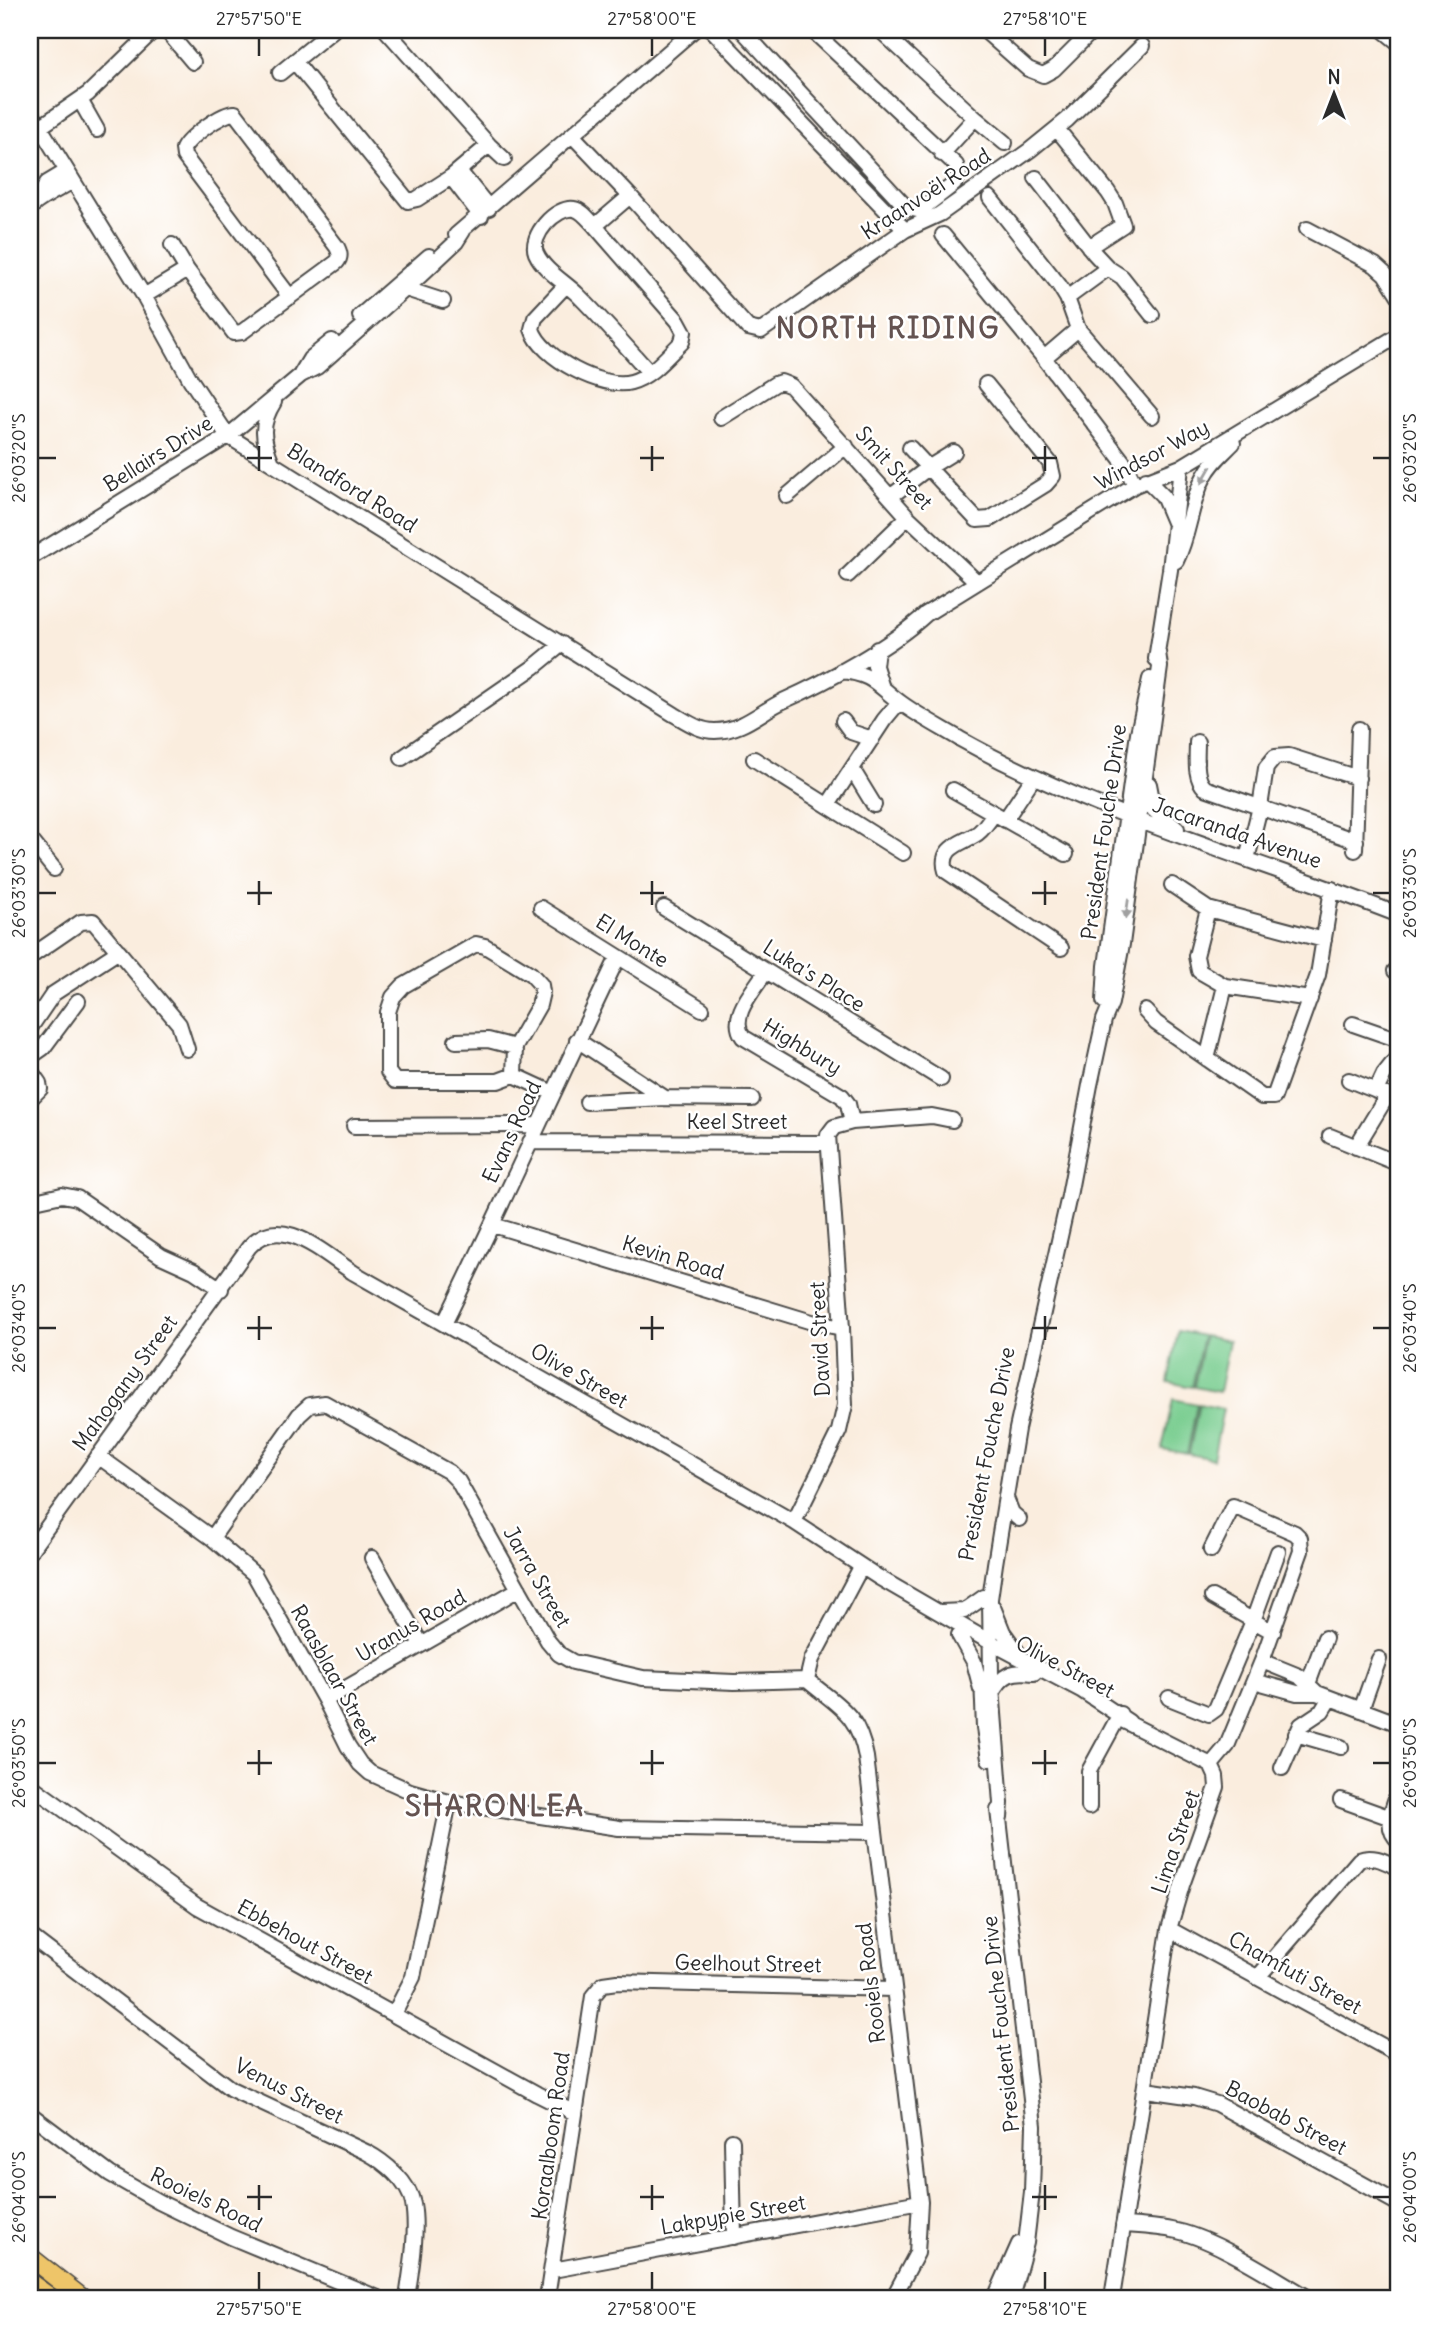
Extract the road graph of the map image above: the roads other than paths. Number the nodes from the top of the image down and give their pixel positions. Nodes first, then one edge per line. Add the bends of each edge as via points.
1 (154, 30) edge
2 (166, 30) edge
3 (333, 30) edge
4 (386, 30) edge
5 (694, 30) edge
6 (712, 30) edge
7 (742, 30) edge
8 (812, 30) edge
9 (880, 30) edge
10 (984, 30) edge
11 (1093, 30) edge
12 (1383, 30) edge
13 (1399, 43) edge
14 (1142, 46) dead end
15 (193, 62) dead end
16 (295, 62) junction
17 (280, 74) dead end
18 (80, 100) junction
19 (30, 111) edge
20 (975, 118) junction
21 (40, 127) junction
22 (1057, 128) junction
23 (97, 130) dead end
24 (573, 136) junction
25 (1005, 143) dead end
26 (489, 145) junction
27 (942, 154) junction
28 (504, 159) dead end
29 (455, 174) junction
30 (69, 176) junction
31 (1036, 178) dead end
32 (630, 196) junction
33 (990, 198) dead end
34 (33, 202) edge
35 (485, 212) junction
36 (595, 226) junction
37 (1307, 229) dead end
38 (905, 230) junction
39 (463, 231) junction
40 (943, 235) dead end
41 (172, 245) dead end
42 (1090, 247) junction
43 (1108, 268) junction
44 (187, 270) junction
45 (566, 285) junction
46 (406, 289) junction
47 (144, 296) junction
48 (1399, 296) edge
49 (290, 297) junction
50 (1067, 298) junction
51 (443, 301) dead end
52 (1152, 315) dead end
53 (1078, 329) junction
54 (1399, 335) edge
55 (1044, 358) junction
56 (649, 372) junction
57 (301, 374) junction
58 (986, 384) dead end
59 (280, 391) junction
60 (1152, 416) dead end
61 (721, 418) dead end
62 (1251, 425) junction
63 (228, 436) junction
64 (846, 446) junction
65 (909, 448) dead end
66 (954, 452) dead end
67 (272, 463) junction
68 (1181, 467) junction
69 (928, 468) junction
70 (1141, 482) junction
71 (787, 496) dead end
72 (890, 497) junction
73 (908, 517) junction
74 (1176, 526) junction
75 (30, 558) edge
76 (1170, 570) junction
77 (848, 575) dead end
78 (977, 582) junction
79 (926, 614) junction
80 (562, 644) junction
81 (877, 649) junction
82 (1158, 652) junction
83 (841, 671) junction
84 (881, 685) junction
85 (783, 701) junction
86 (899, 702) junction
87 (843, 721) dead end
88 (1359, 729) dead end
89 (707, 730) joint
90 (872, 739) junction
91 (1197, 742) dead end
92 (1148, 754) junction
93 (402, 758) dead end
94 (754, 759) dead end
95 (852, 769) junction
96 (1033, 778) junction
97 (1358, 778) junction
98 (954, 790) dead end
99 (828, 805) junction
100 (874, 805) dead end
101 (1260, 807) junction
102 (1000, 817) junction
103 (1134, 819) junction
104 (1173, 833) junction
105 (1193, 840) junction
106 (31, 843) edge
107 (903, 853) dead end
108 (1066, 855) dead end
109 (1247, 859) junction
110 (54, 869) dead end
111 (1132, 874) junction
112 (1172, 886) dead end
113 (1332, 889) junction
114 (541, 908) dead end
115 (664, 908) dead end
116 (1209, 909) junction
117 (1399, 915) edge
118 (1324, 940) junction
119 (1061, 948) dead end
120 (119, 951) junction
121 (30, 957) edge
122 (618, 957) junction
123 (766, 971) junction
124 (1225, 986) junction
125 (1310, 999) junction
126 (78, 1001) dead end
127 (702, 1009) dead end
128 (1145, 1011) dead end
129 (1104, 1020) junction
130 (1353, 1024) dead end
131 (30, 1028) edge
132 (577, 1040) junction
133 (1399, 1040) edge
134 (456, 1041) dead end
135 (515, 1047) junction
136 (187, 1049) dead end
137 (1399, 1055) edge
138 (30, 1057) edge
139 (1207, 1059) junction
140 (30, 1070) edge
141 (514, 1075) junction
142 (942, 1079) dead end
143 (1349, 1080) dead end
144 (553, 1093) junction
145 (1387, 1096) edge
146 (665, 1098) junction
147 (30, 1099) edge
148 (752, 1099) dead end
149 (587, 1102) dead end
150 (952, 1120) dead end
151 (852, 1122) junction
152 (538, 1125) junction
153 (354, 1126) dead end
154 (1330, 1136) dead end
155 (530, 1142) junction
156 (827, 1143) junction
157 (1356, 1147) junction
158 (1399, 1164) edge
159 (1069, 1186) junction
160 (30, 1202) edge
161 (493, 1225) junction
162 (255, 1241) joint
163 (221, 1289) junction
164 (444, 1324) junction
165 (842, 1328) junction
166 (98, 1456) junction
167 (1005, 1497) junction
168 (1019, 1519) dead end
169 (794, 1522) junction
170 (212, 1538) junction
171 (1211, 1550) dead end
172 (30, 1551) edge
173 (1278, 1552) dead end
174 (372, 1558) dead end
175 (862, 1567) junction
176 (878, 1577) junction
177 (519, 1589) junction
178 (1212, 1597) dead end
179 (987, 1598) junction
180 (936, 1612) junction
181 (1253, 1621) junction
182 (1273, 1632) junction
183 (959, 1635) junction
184 (1325, 1638) dead end
185 (421, 1644) junction
186 (986, 1644) junction
187 (1379, 1659) dead end
188 (1262, 1661) junction
189 (1035, 1670) junction
190 (807, 1680) junction
191 (1254, 1681) junction
192 (1315, 1692) junction
193 (987, 1693) junction
194 (1169, 1698) dead end
195 (325, 1700) junction
196 (1361, 1710) junction
197 (1122, 1718) junction
198 (1399, 1724) edge
199 (1296, 1734) junction
200 (1341, 1747) dead end
201 (1211, 1765) junction
202 (1282, 1768) dead end
203 (30, 1785) edge
204 (1399, 1790) edge
205 (1341, 1800) dead end
206 (449, 1802) junction
207 (1089, 1807) dead end
208 (1391, 1818) junction
209 (874, 1832) junction
210 (1399, 1841) edge
211 (1399, 1868) edge
212 (1169, 1929) junction
213 (30, 1936) edge
214 (1258, 1977) junction
215 (603, 1984) joint
216 (892, 1989) junction
217 (394, 2014) junction
218 (1399, 2055) edge
219 (1146, 2090) junction
220 (575, 2113) junction
221 (30, 2114) edge
222 (732, 2141) dead end
223 (920, 2202) junction
224 (1399, 2204) edge
225 (1123, 2225) junction
226 (1027, 2227) junction
227 (734, 2237) junction
228 (30, 2257) edge
229 (553, 2270) junction
230 (30, 2283) edge
231 (51, 2298) edge
232 (82, 2298) edge
233 (378, 2298) edge
234 (407, 2298) edge
235 (547, 2298) edge
236 (893, 2298) edge
237 (995, 2298) edge
238 (1011, 2298) edge
239 (1112, 2298) edge
240 (1309, 2298) edge

1 - 18 street
2 - 15 street
3 - 16 street
4 - 26 street
5 - 24 street, Bellairs Drive
6 - 38 street
7 - 27 street via 907,208 923,208 958,179 958,170
8 - 27 street
9 - 20 street
10 - 11 street via 1028,69 1043,75
12 - 13 street
14 - 22 street, Kraanvoël Road
16 - 17 street
16 - 29 street via 405,200 417,199
18 - 21 street
18 - 23 street
19 - 21 street, Blandford Road
20 - 25 street
20 - 27 street
21 - 30 street, Blandford Road
22 - 38 street, Kraanvoël Road via 940,214
22 - 42 street via 1115,202 1123,225
24 - 32 street
24 - 35 street, Bellairs Drive
26 - 28 street
26 - 29 street
29 - 35 street
30 - 34 street via 47,183
30 - 47 street, Blandford Road
31 - 42 street
32 - 36 street
32 - 38 street, Kraanvoël Road via 752,330 766,328
33 - 50 street
35 - 39 street, Bellairs Drive
36 - 45 street via 570,208 560,211 539,232 537,255
36 - 56 street via 684,332 682,342
37 - 48 street via 1375,265
39 - 46 street, Bellairs Drive
39 - 57 street, Bellairs Drive via 310,359
40 - 55 street
41 - 44 street
42 - 43 street
43 - 50 street
43 - 52 street via 1122,277
44 - 47 street
44 - 49 street via 234,333
45 - 56 street
45 - 56 street via 532,323 534,335 553,358 619,383 630,383
46 - 51 street
46 - 57 street, Bellairs Drive via 317,366
47 - 63 street, Blandford Road
49 - 49 street via 337,262 340,252 238,116 228,113 187,142 184,156
50 - 53 street
53 - 55 street
53 - 60 street
54 - 62 street, Windsor Way
55 - 70 street
57 - 59 street, Bellairs Drive
58 - 69 street via 1050,463 1053,476 1013,505 981,520
59 - 63 street, Bellairs Drive
59 - 67 street via 263,429
61 - 64 street, Smit Street via 781,383 794,389
62 - 68 street, Windsor Way
62 -> 76 street via 1203,479 1182,548
63 - 67 street, Blandford Road
63 - 75 street, Bellairs Drive
64 - 71 street
64 - 72 street, Smit Street
65 - 69 street
66 - 69 street
67 - 80 street, Blandford Road
68 - 70 street, Windsor Way
68 - 74 street, President Fouche Drive
69 - 72 street
70 - 74 street via 1163,496
70 - 78 street, Windsor Way
72 - 73 street, Smit Street
73 - 77 street
73 - 78 street, Smit Street
74 - 76 street, President Fouche Drive
76 - 82 street, President Fouche Drive
78 - 79 street, Windsor Way
79 - 81 street, Windsor Way
79 - 85 street, Windsor Way via 794,690
80 - 89 street, Blandford Road
80 - 93 street
81 - 83 street, Windsor Way
81 - 84 street via 875,666
82 - 92 street, President Fouche Drive
82 - 103 street, President Fouche Drive via 1138,733
83 - 84 street, Jacaranda Avenue
83 - 85 street, Windsor Way
84 - 86 street, Jacaranda Avenue
85 - 89 street, Windsor Way via 734,728
86 - 90 street
86 - 96 street, Jacaranda Avenue
87 - 90 street via 851,732
88 - 97 street
90 - 95 street
91 - 101 street via 1201,785
92 - 103 street, President Fouche Drive
92 - 105 street via 1154,810
94 - 99 street
95 - 99 street
95 - 100 street
96 - 102 street
96 - 103 street, Jacaranda Avenue
97 - 101 street via 1289,756 1275,757 1266,768
97 - 101 street via 1356,846
98 - 102 street
99 - 107 street
101 - 109 street
102 - 108 street
102 - 119 street via 958,842 945,860 946,871
103 - 104 street, Jacaranda Avenue
103 - 111 street, President Fouche Drive
103 - 129 street, President Fouche Drive via 1106,966
104 - 105 street, Jacaranda Avenue
104 - 111 street via 1144,841
105 - 109 street, Jacaranda Avenue
106 - 110 street
109 - 113 street, Jacaranda Avenue
111 -> 129 street, President Fouche Drive via 1111,1003
112 - 116 street
113 - 117 street, Jacaranda Avenue
113 - 118 street
114 - 122 street, El Monte
115 - 123 street, Luka's Place
116 - 118 street
116 - 124 street via 1196,964 1199,971
118 - 125 street
120 - 121 street via 89,920
120 - 131 street via 53,994
120 - 136 street via 179,1024
122 - 127 street, El Monte
122 - 132 street, Evans Road
123 - 142 street, Luka's Place
123 - 151 street, Highbury via 740,1013 740,1032 842,1096
124 - 125 street
124 - 139 street
125 - 139 street via 1274,1097 1262,1097
126 - 138 street via 43,1048
128 - 139 street
129 - 159 street, President Fouche Drive
130 - 133 street
132 - 144 street, Evans Road
132 - 146 street
134 - 135 street via 488,1040
135 - 141 street
135 - 141 street via 538,1005 541,985 482,944 471,945 403,986 389,1005 388,1072 395,1081 498,1081
137 - 145 street via 1384,1074
140 - 147 street via 40,1089
141 - 144 street
143 - 145 street
144 - 152 street, Evans Road
145 - 157 street
146 - 148 street
146 - 149 street
150 - 151 street via 932,1116
151 - 156 street via 830,1130
152 - 153 street
152 - 155 street, Evans Road
154 - 157 street
155 - 156 street, Keel Street
155 - 161 street, Evans Road
156 - 165 street, David Street
157 - 158 street
159 - 167 street, President Fouche Drive
159 - 179 street, President Fouche Drive via 1063,1195 1012,1419 993,1516
160 - 163 street via 62,1195 77,1198 161,1256
161 - 164 street, Evans Road
161 - 165 street, Kevin Road
162 - 163 street, Mahogany Street
162 - 164 street, Olive Street via 272,1232 290,1234
163 - 166 street, Mahogany Street
164 - 169 street, Olive Street
165 - 169 street, David Street via 843,1419
166 - 170 street, Raasblaar Street
166 - 172 street, Mahogany Street
167 - 168 street
167 - 179 street, President Fouche Drive
169 - 175 street, Olive Street
170 - 177 street, Jarra Street via 299,1415 310,1405 325,1404 449,1472
170 - 195 street, Raasblaar Street via 254,1574
171 - 182 street, Lima Street via 1233,1506 1300,1538 1301,1551
173 - 181 street
174 - 185 street
175 - 176 street, Olive Street
175 - 190 street via 812,1659
176 - 180 street, Olive Street
176 - 183 street, Olive Street via 891,1591
177 - 185 street, Uranus Road
177 - 190 street, Jarra Street via 553,1647 585,1667 643,1678
178 - 181 street
179 - 180 street via 964,1611
179 - 186 street, President Fouche Drive
179 - 189 street via 1009,1643
180 - 186 street, Olive Street
181 - 182 street
181 - 194 street via 1214,1712 1200,1712
182 - 188 street, Lima Street
183 - 186 street, Olive Street
183 - 193 street
184 - 192 street
185 - 195 street, Uranus Road
186 - 189 street, Olive Street
186 - 193 street, President Fouche Drive
187 - 196 street
188 - 191 street, Lima Street
188 - 192 street via 1298,1676
189 - 193 street via 1008,1674
189 - 197 street, Olive Street
190 - 209 street, Rooiels Road via 859,1729
191 - 192 street via 1297,1693
191 - 201 street, Lima Street via 1227,1746
192 - 196 street
192 - 199 street via 1322,1711
193 - 226 street, President Fouche Drive via 1034,2126
195 - 206 street, Raasblaar Street via 364,1769 410,1791
196 - 198 street
197 - 201 street, Olive Street
197 - 207 street via 1089,1771
199 - 200 street
199 - 202 street
201 - 212 street, Lima Street via 1215,1794
203 - 217 street, Ebbehout Street via 197,1906
204 - 208 street
205 - 208 street
206 - 209 street, Raasblaar Street via 618,1828
206 - 217 street via 413,1977
208 - 210 street
209 - 216 street, Rooiels Road
211 - 214 street via 1369,1857 1359,1860
212 - 214 street, Chamfuti Street
212 - 219 street, Lima Street
213 - 234 street, Venus Street via 231,2089 385,2165 413,2203
214 - 218 street, Chamfuti Street
215 - 216 street, Geelhout Street
215 - 220 street, Koraalboom Road via 593,1996
216 - 223 street, Rooiels Road
217 - 220 street, Ebbehout Street
219 - 224 street, Baobab Street via 1217,2104
219 - 225 street, Lima Street
220 - 229 street, Koraalboom Road
221 - 233 street, Rooiels Road via 110,2174 159,2203
222 - 227 street
223 - 227 street, Lakpypie Street
223 - 236 street, Rooiels Road via 917,2253
225 - 239 street, Lima Street
225 - 240 street via 1189,2235
226 - 237 street, President Fouche Drive
226 - 238 street, President Fouche Drive
227 - 229 street, Lakpypie Street
228 - 232 main road
229 - 235 street, Koraalboom Road
230 - 231 main road

